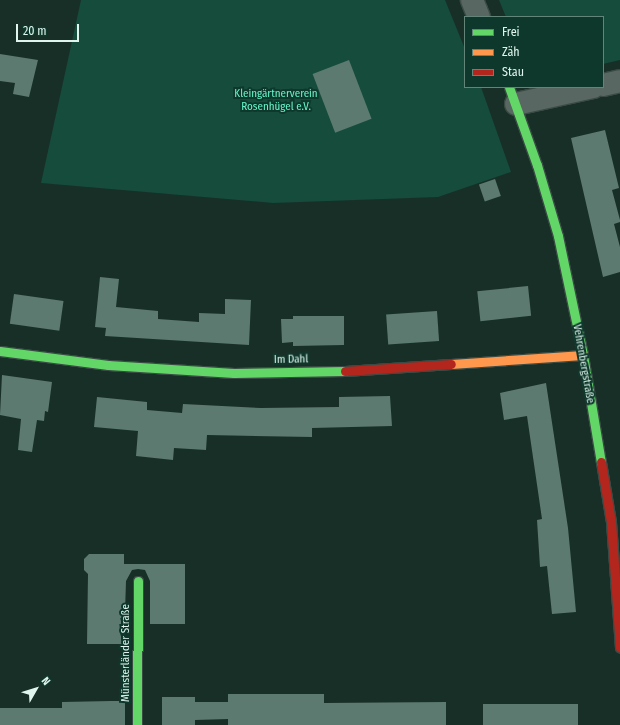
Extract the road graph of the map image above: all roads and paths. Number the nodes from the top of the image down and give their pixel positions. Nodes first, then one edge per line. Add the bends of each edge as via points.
1 (472, 0) edge
2 (479, 16) edge
3 (620, 81) edge
4 (604, 85) edge
5 (584, 88) edge
6 (512, 96) edge
7 (0, 351) edge
8 (583, 355) junction
9 (138, 581) dead end
10 (620, 648) edge
11 (137, 725) edge

1 - 2 street
3 - 4 street
5 - 6 street
6 - 8 street, Vehrenbergstraße via 558,236
7 - 8 street, Im Dahl via 108,365 234,373 346,371
8 - 10 street, Vehrenbergstraße via 611,522
9 - 11 street, Münsterländer Straße

